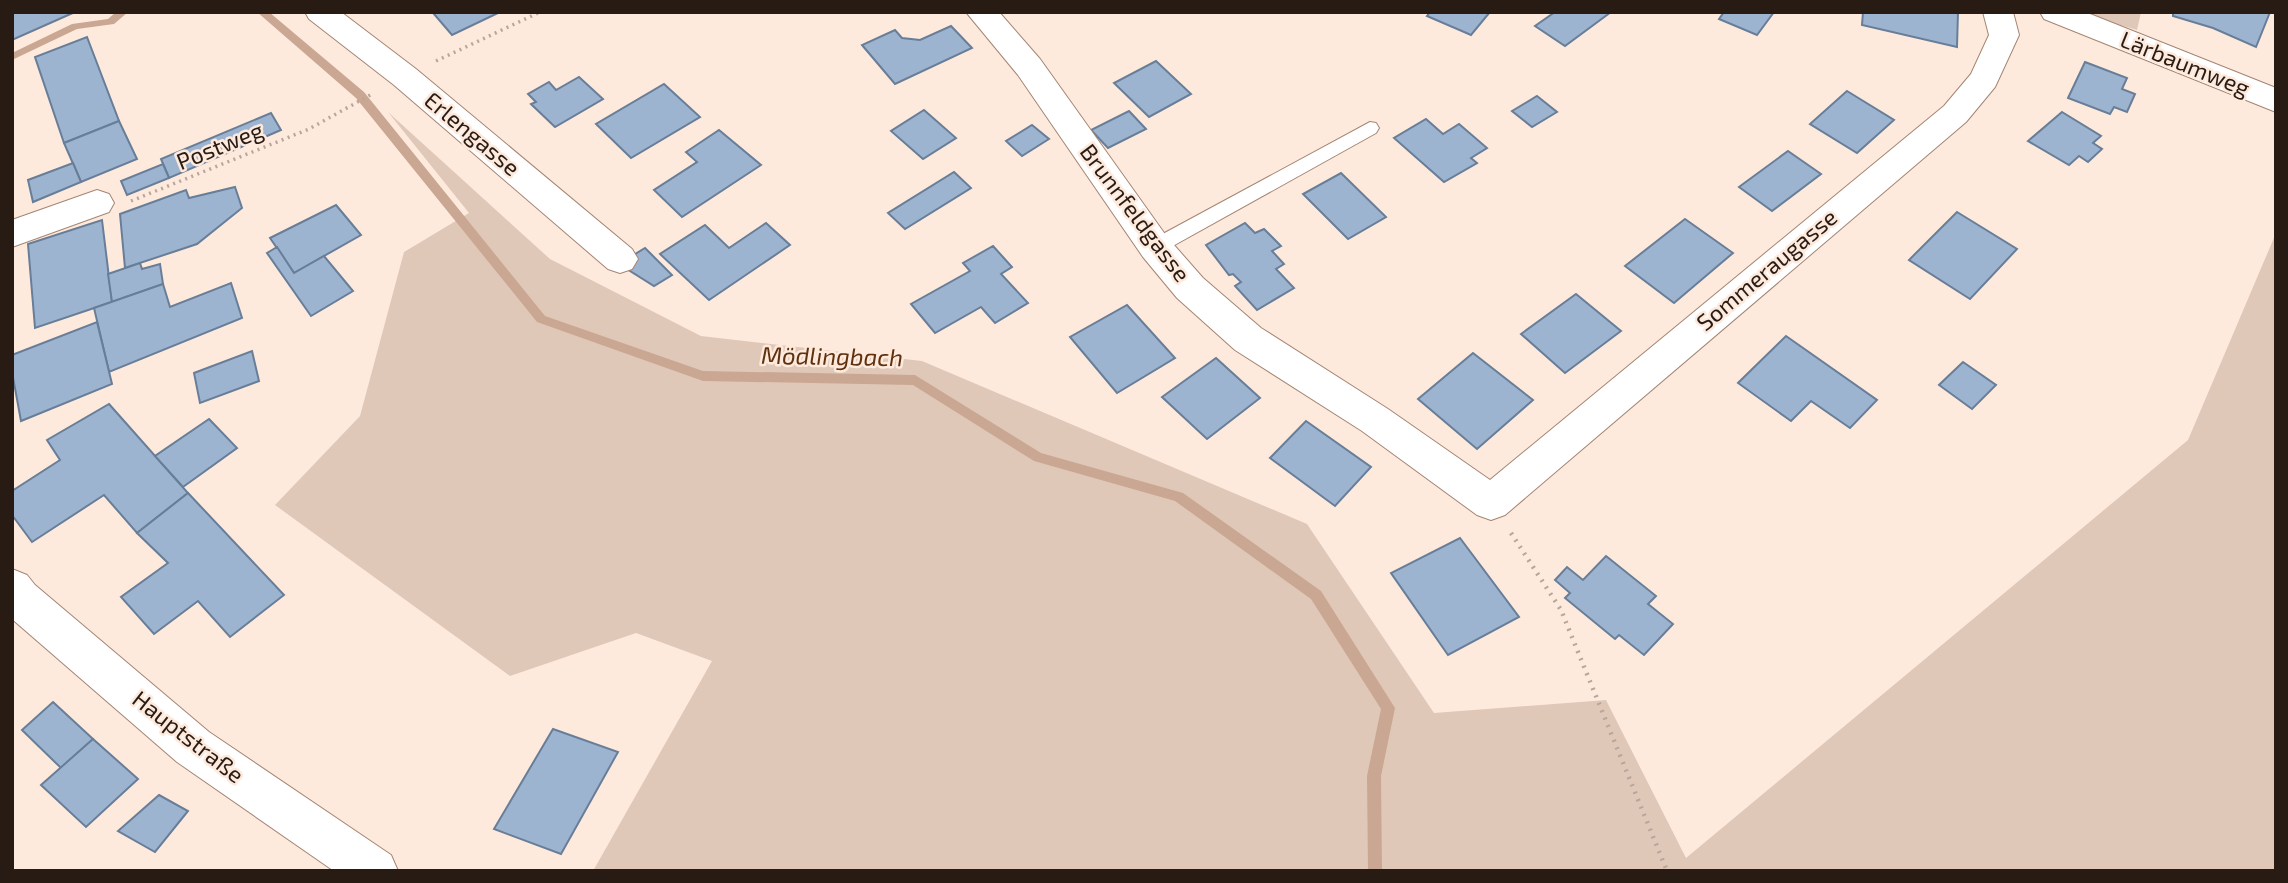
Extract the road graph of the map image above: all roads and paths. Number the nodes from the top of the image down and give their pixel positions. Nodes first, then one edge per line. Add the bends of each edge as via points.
1 (320, 12) edge
2 (540, 12) edge
3 (981, 12) edge
4 (1998, 12) edge
5 (2054, 12) edge
6 (432, 63) dead end
7 (382, 89) dead end
8 (2276, 101) edge
9 (1370, 128) dead end
10 (97, 203) joint
11 (12, 234) edge
12 (1155, 247) junction
13 (620, 259) dead end
14 (1491, 503) junction
15 (12, 588) edge
16 (375, 871) edge
17 (1667, 871) edge

1 - 13 street, Erlengasse via 405,77
2 - 6 path
3 - 12 street, Brunnfeldgasse via 1028,67
4 - 14 street, Sommeraugasse via 2004,35 1984,79 1955,114
5 - 8 street, Lärbaumweg
7 - 10 path, Postweg via 309,129 117,206
9 - 12 lane
10 - 11 street
12 - 14 street, Brunnfeldgasse via 1190,288 1248,339 1375,420
14 - 17 path via 1562,610
15 - 16 street, Hauptstraße via 193,747

